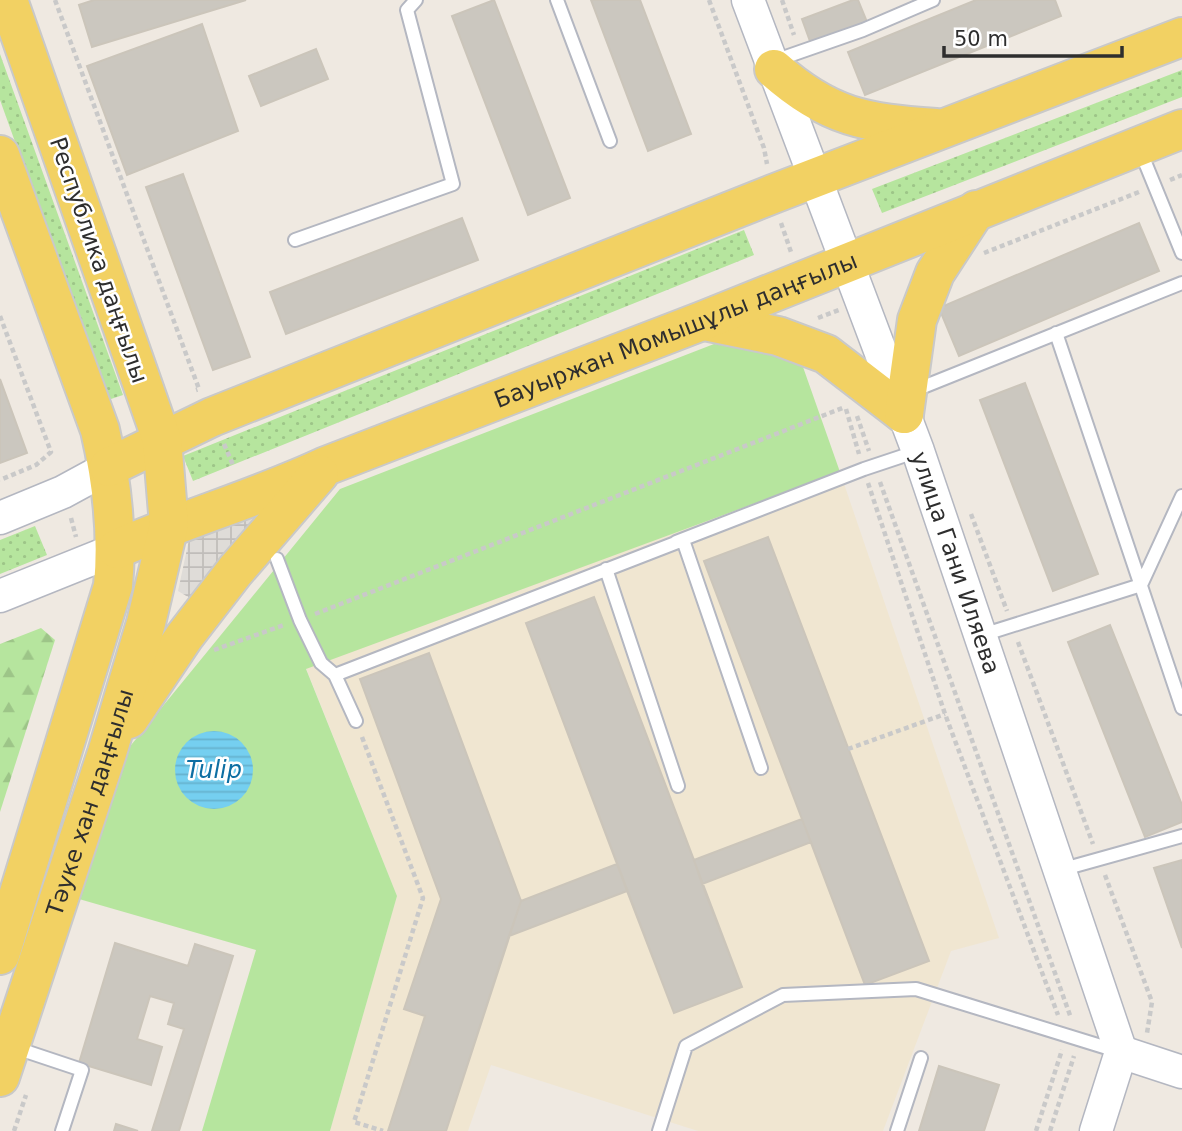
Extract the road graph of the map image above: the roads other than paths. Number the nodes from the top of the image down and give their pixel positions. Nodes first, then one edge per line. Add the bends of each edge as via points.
1 (8, 0) edge
2 (416, 0) edge
3 (556, 0) edge
4 (748, 0) edge
5 (933, 0) edge
6 (1182, 37) edge
7 (782, 62) junction
8 (949, 129) junction
9 (1182, 129) edge
10 (610, 141) dead end
11 (1139, 146) junction
12 (0, 155) edge
13 (815, 179) junction
14 (976, 211) junction
15 (295, 240) dead end
16 (1182, 253) edge
17 (848, 262) junction
18 (1182, 283) edge
19 (702, 321) junction
20 (1056, 334) junction
21 (905, 404) junction
22 (169, 437) junction
23 (918, 451) junction
24 (326, 466) junction
25 (109, 467) junction
26 (1182, 496) edge
27 (0, 518) edge
28 (169, 525) junction
29 (676, 542) junction
30 (117, 549) junction
31 (277, 559) dead end
32 (606, 569) junction
33 (1141, 585) junction
34 (0, 596) edge
35 (977, 637) junction
36 (335, 675) junction
37 (1182, 708) edge
38 (356, 721) road end
39 (107, 753) junction
40 (761, 768) dead end
41 (678, 786) dead end
42 (1182, 836) edge
43 (1060, 870) junction
44 (0, 955) edge
45 (1121, 1052) junction
46 (921, 1058) dead end
47 (16, 1060) edge
48 (1182, 1072) edge
49 (62, 1131) edge
50 (659, 1131) edge
51 (897, 1131) edge
52 (1096, 1131) edge

1 - 22 main road, Республика даңғылы
2 - 15 lane via 407,10 453,184
3 - 10 lane
4 - 7 street, улица Гани Иляева
5 - 7 lane
6 - 8 main road
7 - 8 main road via 801,93 848,116 876,124
7 - 13 street, улица Гани Иляева
8 - 13 main road
9 - 11 main road, Бауыржан Момышұлы даңғылы
11 - 14 main road, Бауыржан Момышұлы даңғылы
11 - 16 lane
12 - 25 main road via 100,430
13 - 17 street, улица Гани Иляева
13 - 22 main road
14 - 17 main road, Бауыржан Момышұлы даңғылы
14 - 21 main road via 935,273 918,320
17 - 19 main road, Бауыржан Момышұлы даңғылы
17 - 21 street, улица Гани Иляева
18 - 20 lane
19 - 21 main road via 778,335 826,355
19 - 24 main road, Бауыржан Момышұлы даңғылы
20 - 21 lane
20 - 33 lane
21 - 23 street, улица Гани Иляева
22 - 25 main road
22 - 28 main road, Республика даңғылы
23 - 29 lane
23 - 35 street, улица Гани Иляева
24 - 28 main road, Бауыржан Момышұлы даңғылы via 250,499
24 - 39 main road via 184,637
25 - 27 street via 66,501
25 - 30 main road
26 - 33 lane
28 - 30 main road, Бауыржан Момышұлы даңғылы
28 - 39 main road, Тәуке хан даңғылы via 146,623
29 - 32 lane
29 - 40 lane via 683,540
30 - 34 street
30 - 44 main road, Тәуке хан даңғылы via 113,586
31 - 36 lane via 321,663
32 - 36 lane
32 - 41 lane
33 - 35 lane
33 - 37 lane
35 - 43 street, улица Гани Иляева
36 - 38 lane
39 - 47 main road, Тәуке хан даңғылы
42 - 43 lane
43 - 45 street, улица Гани Иляева
45 - 48 street
45 - 50 lane via 916,989 783,995 686,1046
45 - 52 street
46 - 51 lane
47 - 49 lane via 82,1070

